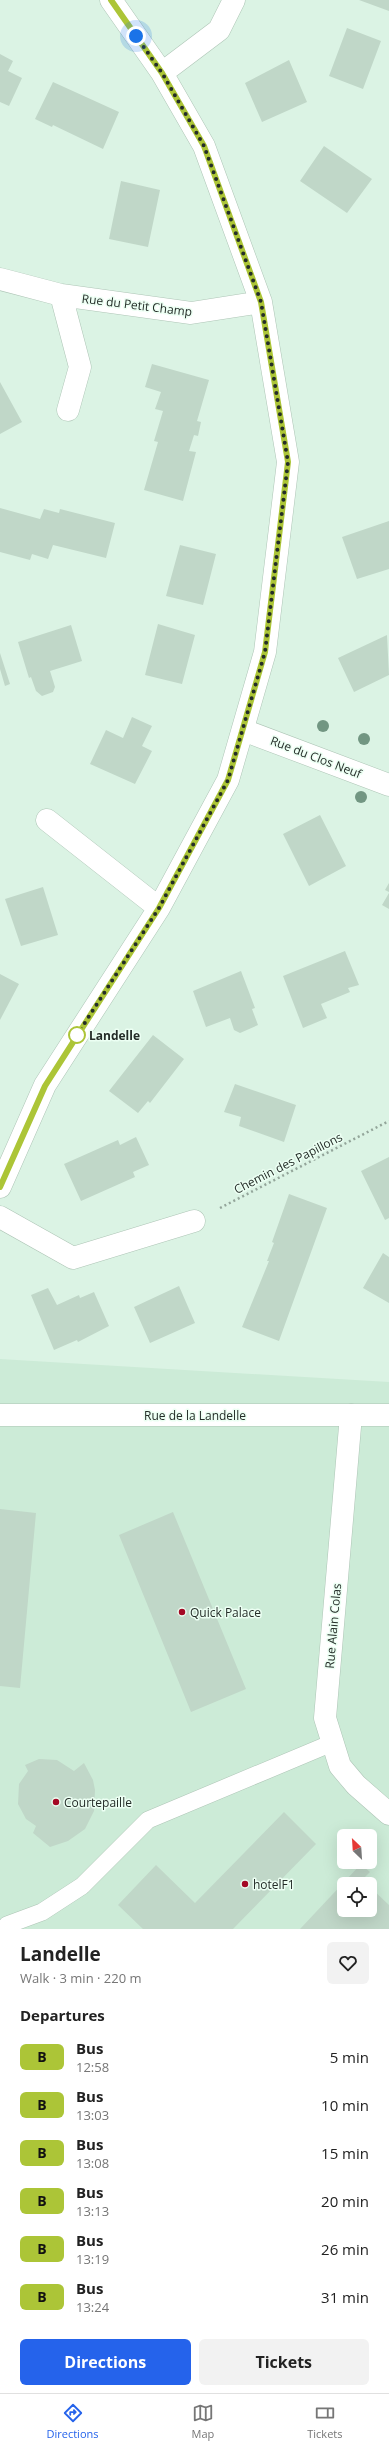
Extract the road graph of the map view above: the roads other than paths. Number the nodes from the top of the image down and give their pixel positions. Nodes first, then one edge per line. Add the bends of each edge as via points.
1 (110, 0) edge
2 (234, 0) edge
3 (162, 73) junction
4 (0, 279) edge
5 (61, 295) junction
6 (261, 302) junction
7 (68, 410) dead end
8 (243, 730) junction
9 (389, 784) edge
10 (47, 820) dead end
11 (159, 908) junction
12 (0, 1187) edge
13 (0, 1217) edge
14 (194, 1221) road end
15 (0, 1415) edge
16 (351, 1415) junction
17 (389, 1415) edge
18 (332, 1743) junction
19 (389, 1814) edge
20 (7, 1925) dead end

1 - 3 street
2 - 3 street via 219,30
3 - 6 street via 204,146
4 - 5 street, Rue du Petit Champ
5 - 6 street, Rue du Petit Champ via 191,313
5 - 7 street, Rue du Petit Champ via 80,367
6 - 8 street via 288,462 265,652
8 - 9 street, Rue du Clos Neuf
8 - 11 street via 228,780
10 - 11 street
11 - 12 street via 45,1086
13 - 14 street via 73,1258
15 - 16 street, Rue de la Landelle
16 - 17 street, Rue de la Landelle
16 - 18 street, Rue Alain Colas via 325,1718
18 - 19 street, Rue Alain Colas via 340,1766 356,1785
18 - 20 lane via 148,1820 82,1886 42,1912

